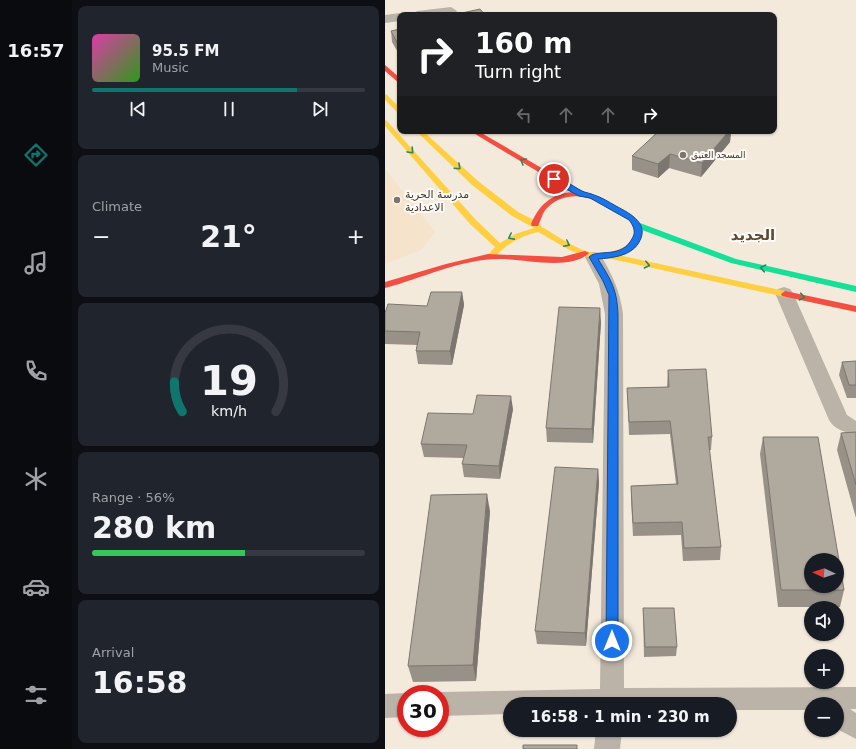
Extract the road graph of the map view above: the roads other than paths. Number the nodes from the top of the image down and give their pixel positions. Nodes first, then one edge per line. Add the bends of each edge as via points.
1 (451, 11) dead end
2 (442, 12) edge
3 (397, 17) edge
4 (385, 19) edge
5 (385, 67) edge
6 (397, 79) edge
7 (385, 96) edge
8 (397, 109) edge
9 (385, 122) edge
10 (422, 134) edge
11 (478, 134) edge
12 (581, 194) junction
13 (637, 224) junction
14 (537, 226) junction
15 (498, 246) junction
16 (596, 255) junction
17 (490, 257) junction
18 (385, 285) edge
19 (856, 289) edge
20 (784, 293) junction
21 (856, 309) edge
22 (856, 428) edge
23 (612, 697) edge
24 (856, 698) edge
25 (844, 699) edge
26 (737, 701) edge
27 (804, 701) edge
28 (503, 703) edge
29 (449, 704) edge
30 (397, 705) edge
31 (385, 706) edge
32 (844, 719) edge
33 (856, 727) edge
34 (608, 737) edge
35 (607, 749) edge

1 - 2 street
3 - 4 street
5 - 6 main road
7 - 8 main road
9 -> 15 main road via 473,222
10 -> 14 main road via 475,183 515,214
12 -> 11 main road
12 - 13 main road via 632,218
12 - 14 main road via 566,195 542,206 536,214
13 - 16 main road via 639,234 634,244 624,251
19 -> 13 main road via 734,261
14 -> 15 main road via 517,234
14 -> 16 main road
15 - 17 main road
16 - 17 main road via 562,260
16 -> 20 main road
16 - 23 street via 613,295 614,314
17 - 18 main road via 463,262
20 -> 21 main road
20 - 22 street via 839,420
24 - 25 street
26 - 27 street
28 - 29 street
30 - 31 street
32 - 33 street
34 - 35 street

